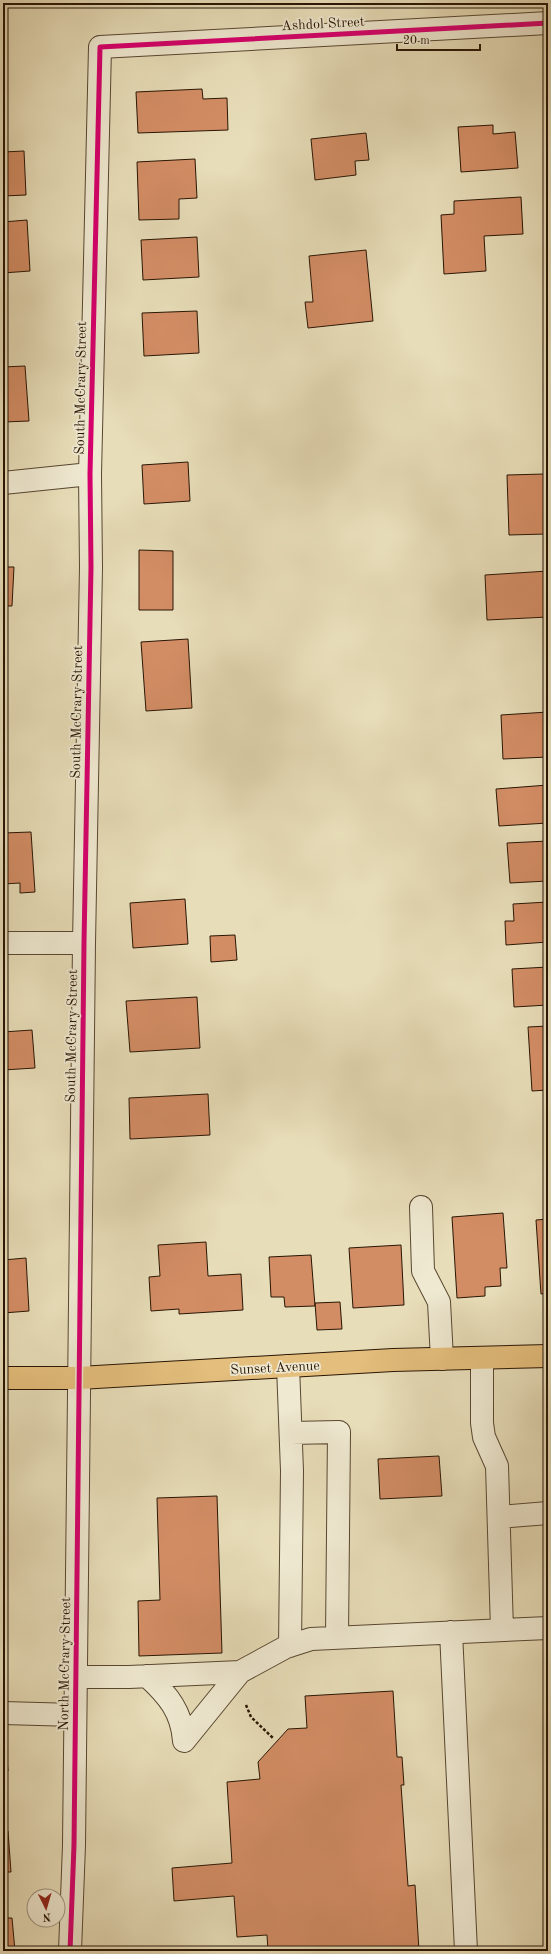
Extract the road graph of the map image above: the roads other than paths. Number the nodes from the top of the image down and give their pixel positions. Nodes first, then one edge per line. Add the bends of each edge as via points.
1 (548, 23) edge
2 (100, 47) joint
3 (90, 474) junction
4 (3, 483) edge
5 (84, 943) junction
6 (3, 944) edge
7 (421, 1207) dead end
8 (548, 1356) edge
9 (482, 1358) junction
10 (442, 1359) junction
11 (288, 1366) junction
12 (3, 1378) edge
13 (79, 1378) junction
14 (290, 1433) junction
15 (548, 1513) edge
16 (499, 1516) junction
17 (548, 1628) edge
18 (502, 1630) junction
19 (451, 1632) junction
20 (337, 1637) junction
21 (290, 1646) junction
22 (240, 1672) junction
23 (147, 1676) junction
24 (76, 1677) junction
25 (3, 1713) edge
26 (75, 1715) junction
27 (70, 1951) edge
28 (466, 1951) edge

1 - 2 street, Ashdol Street
2 - 3 street, South McCrary Street
3 - 4 street
3 - 5 street, South McCrary Street via 91,575
5 - 6 street
5 - 13 street, South McCrary Street
7 - 10 street via 423,1271 439,1302
8 - 9 main road, Sunset Avenue
9 - 10 main road, Sunset Avenue
9 - 16 street via 482,1423 484,1437 497,1466
10 - 11 main road, Sunset Avenue
11 - 13 main road, Sunset Avenue
11 - 14 street
12 - 13 main road, Sunset Avenue
13 - 24 street, North McCrary Street
14 - 20 street via 339,1432
14 - 21 street
15 - 16 street
16 - 18 street
17 - 18 street
18 - 19 street
19 - 20 street
19 - 28 street
20 - 21 street via 311,1639
21 - 22 street
22 - 23 street
22 - 23 street via 184,1741 183,1725 175,1709 163,1690
23 - 24 street
24 - 26 street, North McCrary Street
25 - 26 street
26 - 27 street, North McCrary Street

